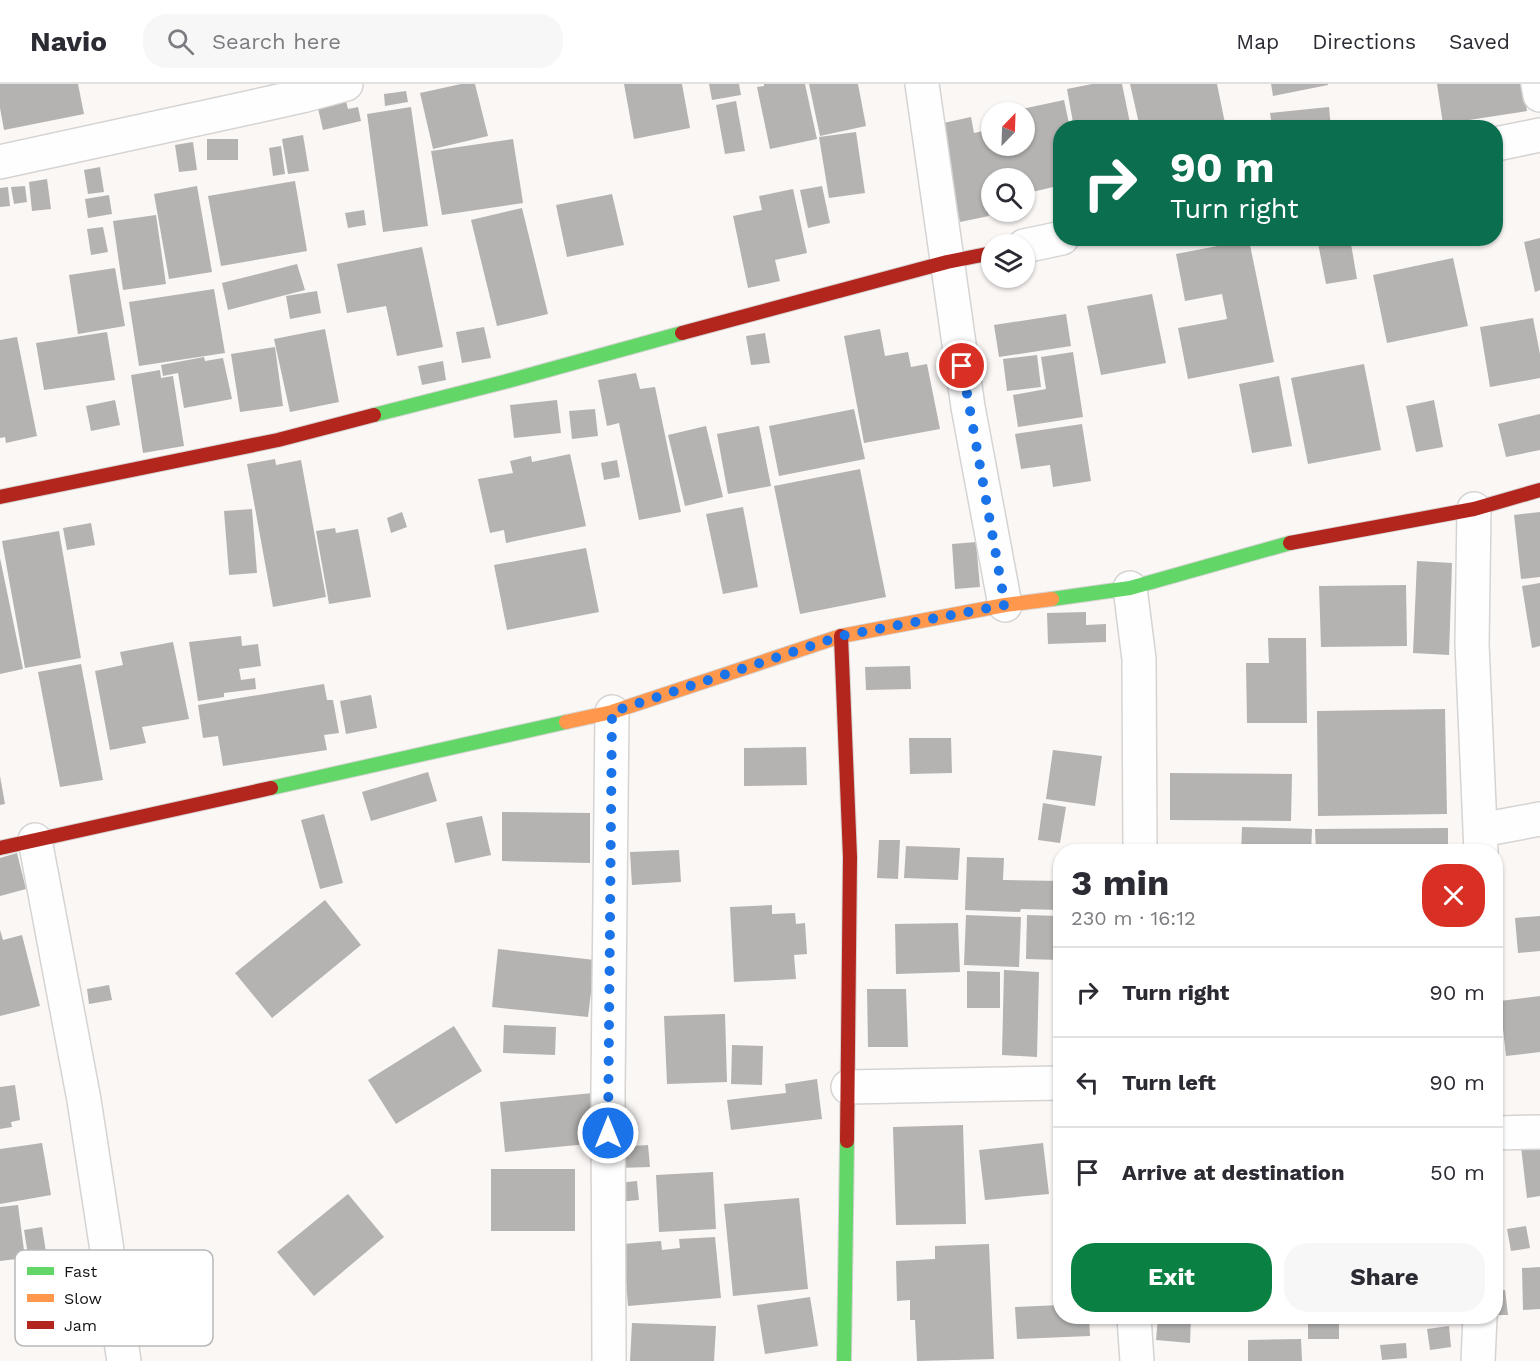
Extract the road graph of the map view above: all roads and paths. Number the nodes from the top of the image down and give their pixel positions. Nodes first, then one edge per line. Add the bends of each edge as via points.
1 (346, 84) edge
2 (922, 84) edge
3 (1538, 84) edge
4 (300, 90) edge
5 (1540, 95) edge
6 (1540, 135) edge
7 (1503, 143) edge
8 (0, 162) edge
9 (1053, 240) edge
10 (1035, 244) edge
11 (981, 255) edge
12 (947, 262) junction
13 (1540, 490) edge
14 (0, 496) edge
15 (1474, 509) junction
16 (1130, 588) junction
17 (1005, 605) junction
18 (841, 636) junction
19 (612, 712) junction
20 (1540, 819) edge
21 (35, 840) junction
22 (1481, 841) edge
23 (1140, 844) edge
24 (0, 848) edge
25 (1053, 1083) edge
26 (848, 1087) junction
27 (1540, 1132) edge
28 (1503, 1133) edge
29 (107, 1250) edge
30 (1134, 1324) edge
31 (1480, 1324) edge
32 (122, 1346) edge
33 (124, 1361) edge
34 (609, 1361) edge
35 (844, 1361) edge
36 (1137, 1361) edge
37 (1478, 1361) edge

1 - 4 street
2 - 12 street
3 - 5 street
4 - 8 street
6 - 7 street
9 - 10 street
11 - 12 street
12 - 14 street via 278,440
12 - 17 street via 968,407
13 - 15 street
15 - 16 street via 1289,543
15 - 22 street via 1472,644
16 - 17 street
16 - 23 street via 1139,659
17 - 18 street
18 - 19 street
18 - 26 street via 850,858
19 - 21 street
19 - 34 street
20 - 22 street
21 - 24 street
21 - 29 street via 84,1100
25 - 26 street
26 - 35 street
27 - 28 street
30 - 36 street
31 - 37 street
32 - 33 street

